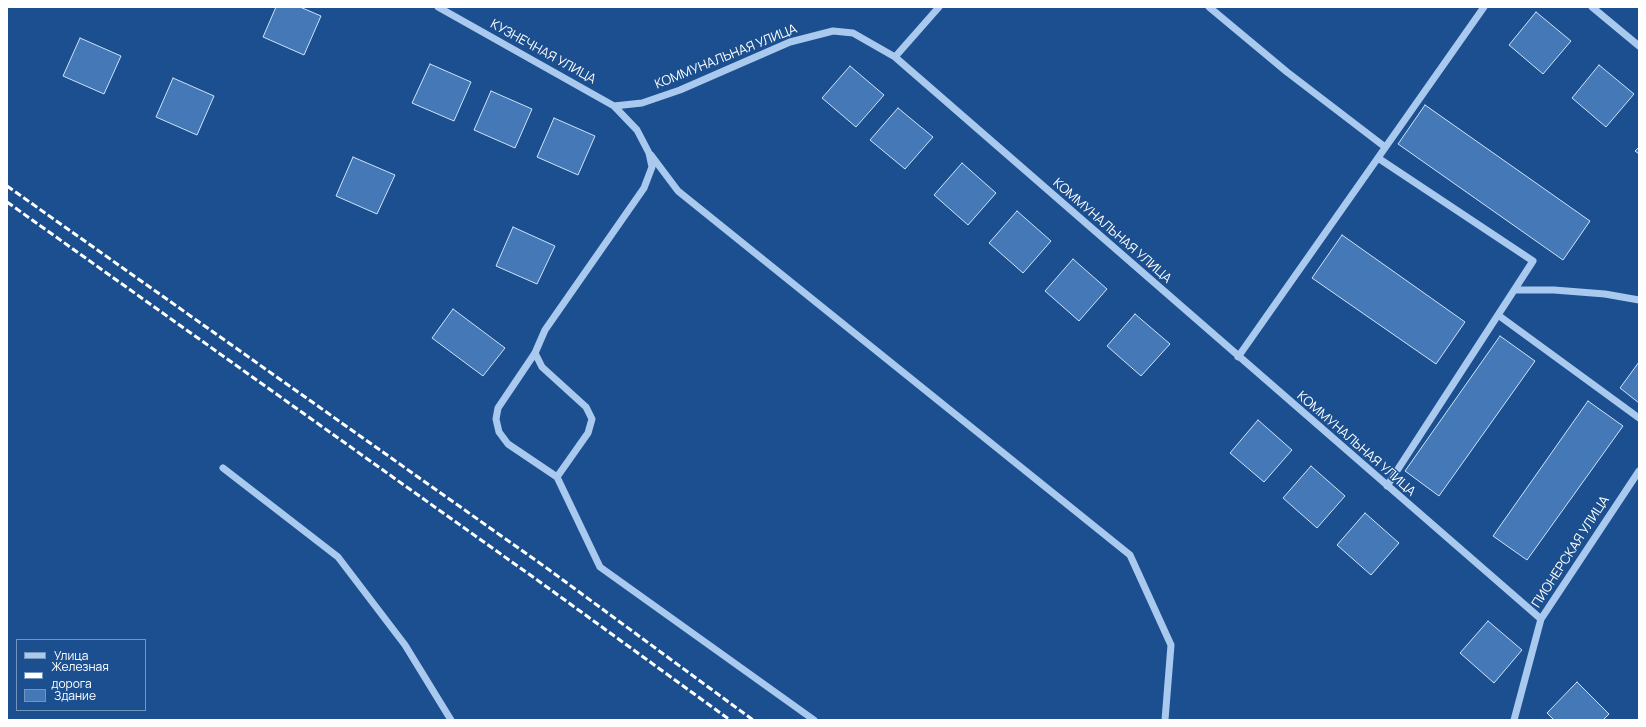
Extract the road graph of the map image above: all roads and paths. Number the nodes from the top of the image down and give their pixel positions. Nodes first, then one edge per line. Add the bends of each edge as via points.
1 (438, 7) edge
2 (939, 7) edge
3 (1210, 7) edge
4 (1484, 7) edge
5 (1592, 7) edge
6 (1639, 46) edge
7 (895, 57) junction
8 (614, 106) junction
9 (1385, 147) junction
10 (649, 153) junction
11 (1378, 158) junction
12 (1515, 290) junction
13 (1639, 300) edge
14 (1498, 314) junction
15 (534, 353) junction
16 (1238, 357) junction
17 (1639, 418) edge
18 (223, 468) dead end
19 (1639, 471) edge
20 (558, 477) junction
21 (1387, 486) junction
22 (1541, 619) junction
23 (451, 720) edge
24 (814, 720) edge
25 (1165, 720) edge
26 (1514, 720) edge

1 - 8 street, КУЗНЕЧНАЯ УЛИЦА
2 - 7 street
3 - 9 street via 1287,72
4 - 9 street
5 - 6 street
7 - 8 street, КОММУНАЛЬНАЯ УЛИЦА via 853,33 833,31 790,42 680,90 642,103
7 - 16 street, КОММУНАЛЬНАЯ УЛИЦА
8 - 10 street, КУЗНЕЧНАЯ УЛИЦА via 637,130
9 - 11 street
10 - 15 street via 652,167 644,188 545,330
10 - 25 street via 678,191 1130,555 1171,645
11 - 12 street via 1534,261
11 - 16 street
12 - 13 street via 1605,294
12 - 14 street
14 - 17 street
14 - 21 street
15 - 20 street via 542,367 586,406 592,420 588,433
15 - 20 street via 498,408 496,419 499,432 508,444
16 - 21 street, КОММУНАЛЬНАЯ УЛИЦА
18 - 23 street via 338,557 405,645
19 - 22 street, ПИОНЕРСКАЯ УЛИЦА
20 - 24 street via 600,567
21 - 22 street, КОММУНАЛЬНАЯ УЛИЦА
22 - 26 street, ПИОНЕРСКАЯ УЛИЦА

